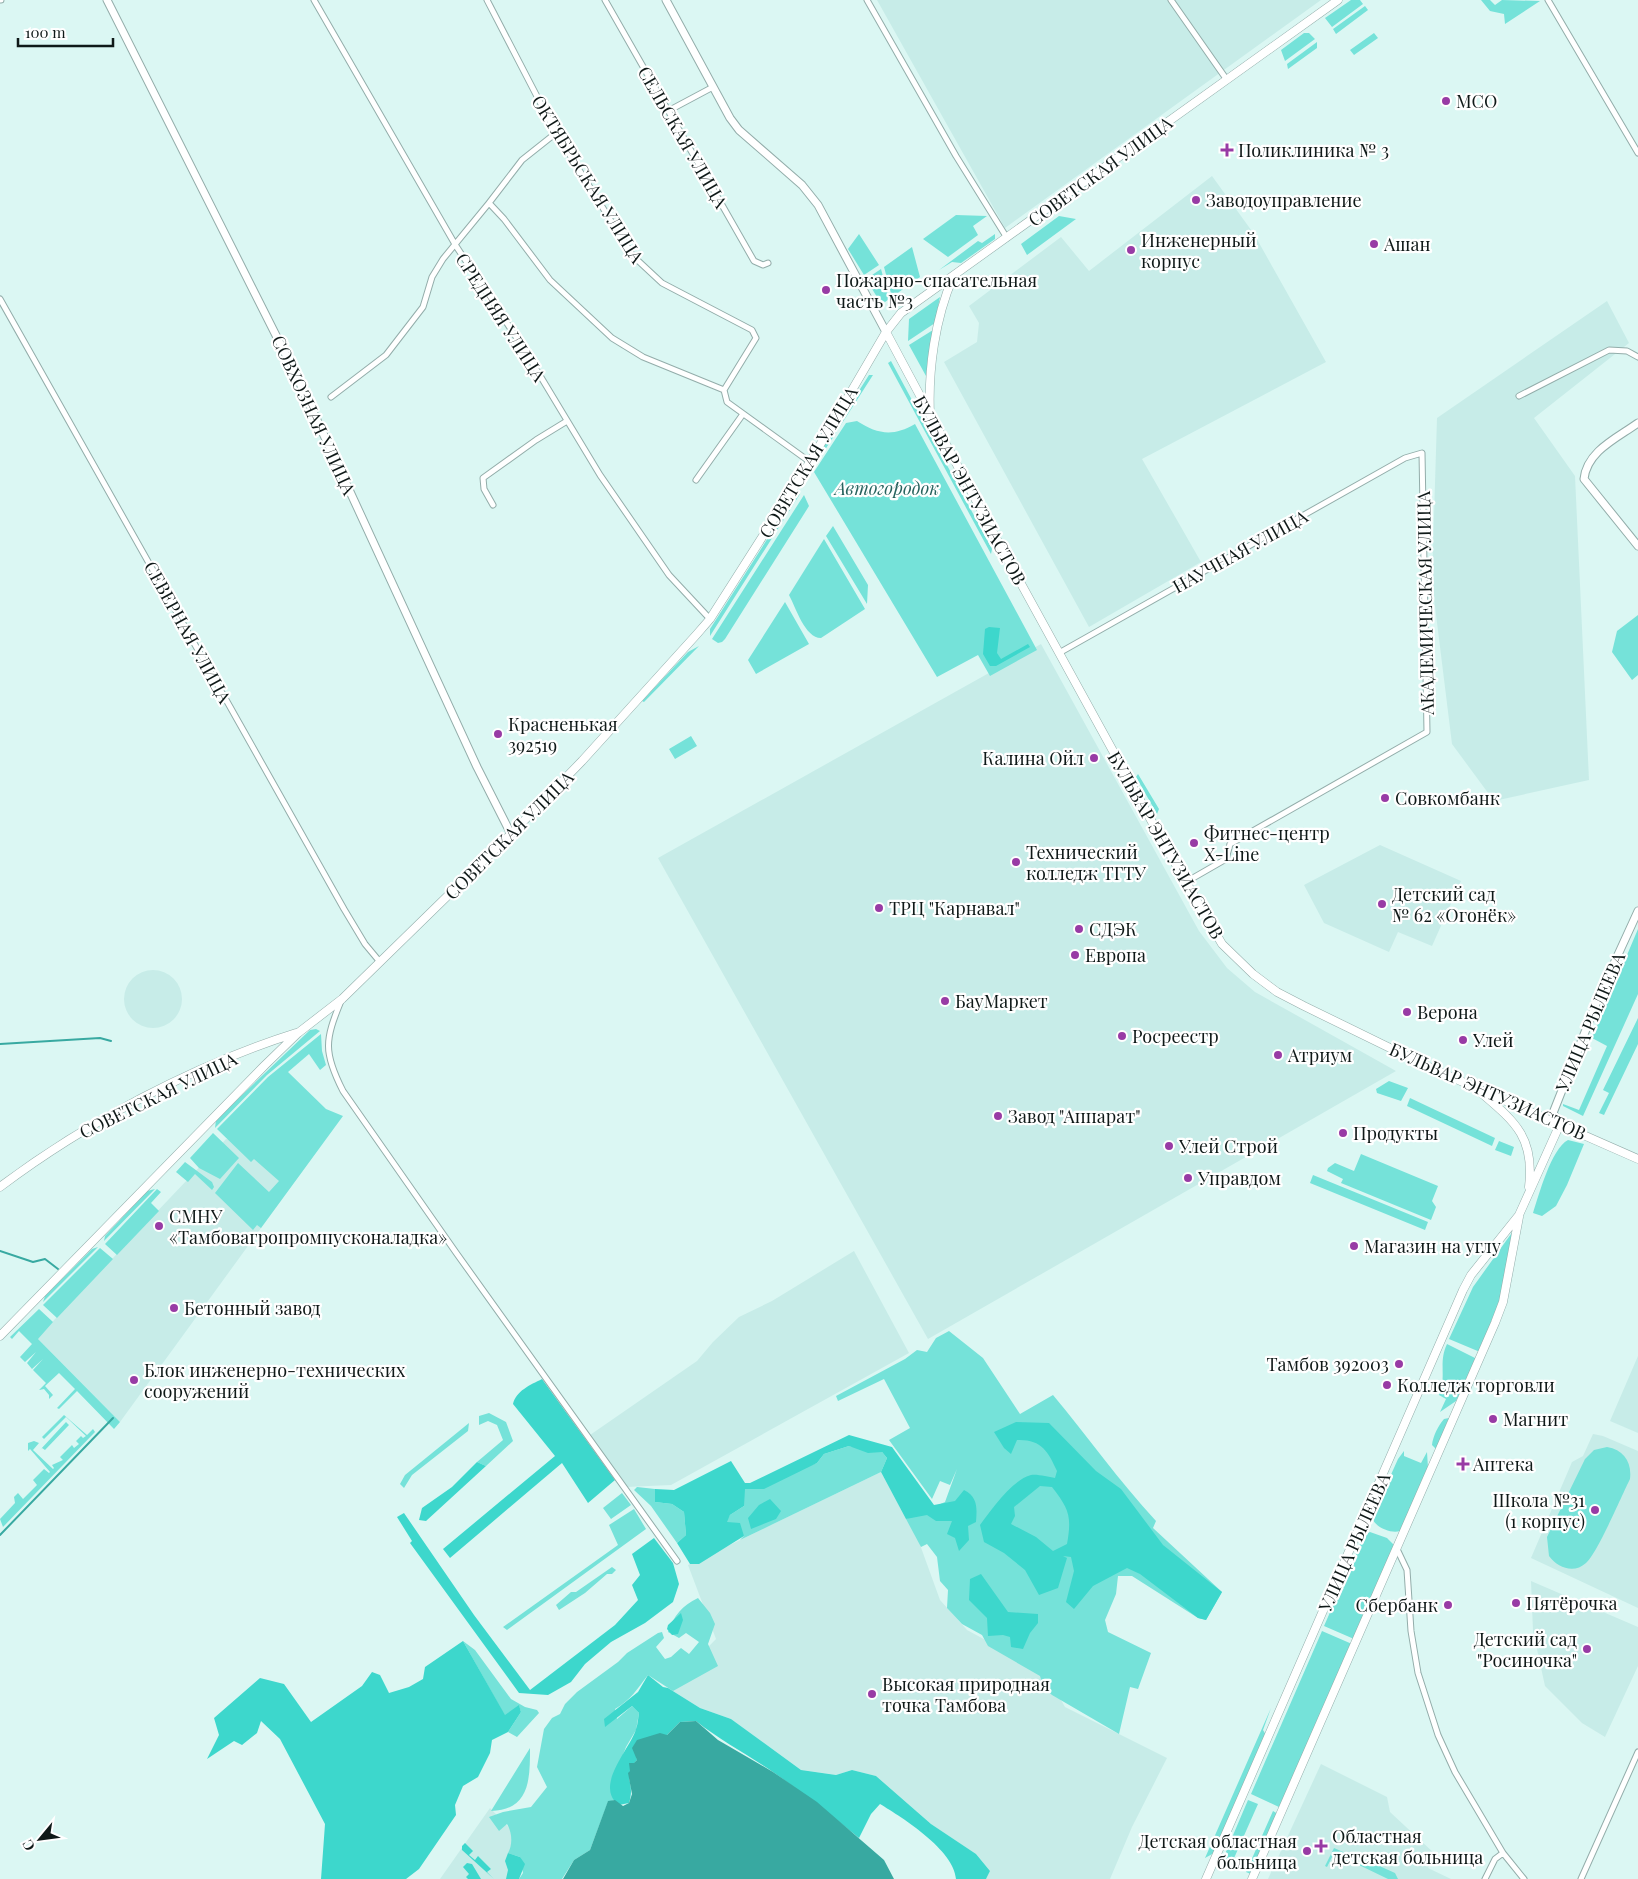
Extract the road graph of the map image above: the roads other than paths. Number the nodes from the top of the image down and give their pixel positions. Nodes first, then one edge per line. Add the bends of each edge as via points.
1 (107, 0) edge
2 (314, 0) edge
3 (487, 0) edge
4 (605, 0) edge
5 (666, 0) edge
6 (867, 0) edge
7 (1171, 0) edge
8 (1338, 0) edge
9 (1548, 0) edge
10 (1227, 80) junction
11 (713, 87) junction
12 (668, 111) junction
13 (556, 133) junction
14 (1638, 154) edge
15 (489, 203) junction
16 (1007, 238) junction
17 (456, 246) junction
18 (768, 263) dead end
19 (954, 276) junction
20 (0, 299) edge
21 (886, 332) junction
22 (1638, 357) edge
23 (724, 390) junction
24 (1519, 396) dead end
25 (331, 397) dead end
26 (743, 414) junction
27 (930, 417) junction
28 (567, 421) junction
29 (1638, 423) edge
30 (1422, 453) joint
31 (810, 462) junction
32 (696, 480) dead end
33 (493, 505) dead end
34 (1638, 546) edge
35 (710, 619) junction
36 (1059, 652) junction
37 (511, 834) junction
38 (1186, 882) junction
39 (1638, 911) edge
40 (380, 962) junction
41 (342, 999) junction
42 (298, 1032) junction
43 (1472, 1085) junction
44 (1560, 1124) junction
45 (1638, 1159) edge
46 (0, 1187) edge
47 (1528, 1196) junction
48 (1519, 1215) junction
49 (0, 1336) edge
50 (1397, 1549) junction
51 (677, 1560) dead end
52 (1638, 1752) edge
53 (1503, 1853) junction
54 (1206, 1879) edge
55 (1252, 1879) edge
56 (1485, 1879) edge
57 (1524, 1879) edge
58 (1580, 1879) edge

1 - 37 street, СОВХОЗНАЯ УЛИЦА via 298,379
2 - 17 street, СРЕДНЯЯ УЛИЦА
3 - 13 street, ОКТЯБРЬСКАЯ УЛИЦА
4 - 12 street, СЕЛЬСКАЯ УЛИЦА
5 - 11 street
6 - 16 street
7 - 10 street
8 - 10 main road, СОВЕТСКАЯ УЛИЦА
9 - 14 street
10 - 16 main road, СОВЕТСКАЯ УЛИЦА
11 - 12 street
11 - 21 street via 739,130 802,186 818,205
12 - 18 street, СЕЛЬСКАЯ УЛИЦА via 754,261 763,265
13 - 15 street via 522,160
13 - 23 street, ОКТЯБРЬСКАЯ УЛИЦА via 633,256 646,271 686,297 752,330 756,338
15 - 17 street
15 - 23 street via 550,280 612,338 643,358
16 - 19 main road, СОВЕТСКАЯ УЛИЦА
17 - 25 street via 432,277 423,307 386,355
17 - 28 street, СРЕДНЯЯ УЛИЦА
19 - 21 main road, СОВЕТСКАЯ УЛИЦА via 901,313
19 - 27 main road via 942,304 932,360
20 - 40 street, СЕВЕРНАЯ УЛИЦА via 344,909
21 - 27 main road, БУЛЬВАР ЭНТУЗИАСТОВ
21 - 31 main road, СОВЕТСКАЯ УЛИЦА
22 - 24 street via 1627,351 1609,350
23 - 26 street via 727,402
26 - 31 street
26 - 32 street
27 - 36 main road, БУЛЬВАР ЭНТУЗИАСТОВ
28 - 33 street via 484,478 484,489
28 - 35 street, СРЕДНЯЯ УЛИЦА via 669,575
29 - 34 street via 1594,455 1586,466 1584,479
30 - 36 street, НАУЧНАЯ УЛИЦА via 1405,458
30 - 38 street, АКАДЕМИЧЕСКАЯ УЛИЦА via 1428,732 1230,844 1226,859
31 - 35 main road, СОВЕТСКАЯ УЛИЦА
35 - 37 main road, СОВЕТСКАЯ УЛИЦА
36 - 38 main road, БУЛЬВАР ЭНТУЗИАСТОВ
37 - 40 main road, СОВЕТСКАЯ УЛИЦА
38 - 43 main road, БУЛЬВАР ЭНТУЗИАСТОВ via 1222,944 1277,992
39 - 44 street, УЛИЦА РЫЛЕЕВА via 1600,994 1553,1113
40 - 41 main road, СОВЕТСКАЯ УЛИЦА
41 - 42 main road, СОВЕТСКАЯ УЛИЦА
41 - 51 street via 329,1029 328,1049 331,1067 344,1091
42 - 46 main road, СОВЕТСКАЯ УЛИЦА via 185,1078 122,1108 63,1142
42 - 49 main road
43 - 44 main road, БУЛЬВАР ЭНТУЗИАСТОВ
43 - 47 main road via 1521,1131 1529,1160
44 - 45 main road, БУЛЬВАР ЭНТУЗИАСТОВ
44 - 47 main road, УЛИЦА РЫЛЕЕВА
47 - 48 main road, УЛИЦА РЫЛЕЕВА
48 - 50 main road, УЛИЦА РЫЛЕЕВА via 1503,1302
48 - 54 main road, УЛИЦА РЫЛЕЕВА via 1470,1275
50 - 53 street via 1407,1570 1411,1630 1427,1707 1455,1772
50 - 55 main road, УЛИЦА РЫЛЕЕВА
52 - 58 street
53 - 56 street via 1495,1859
53 - 57 street

